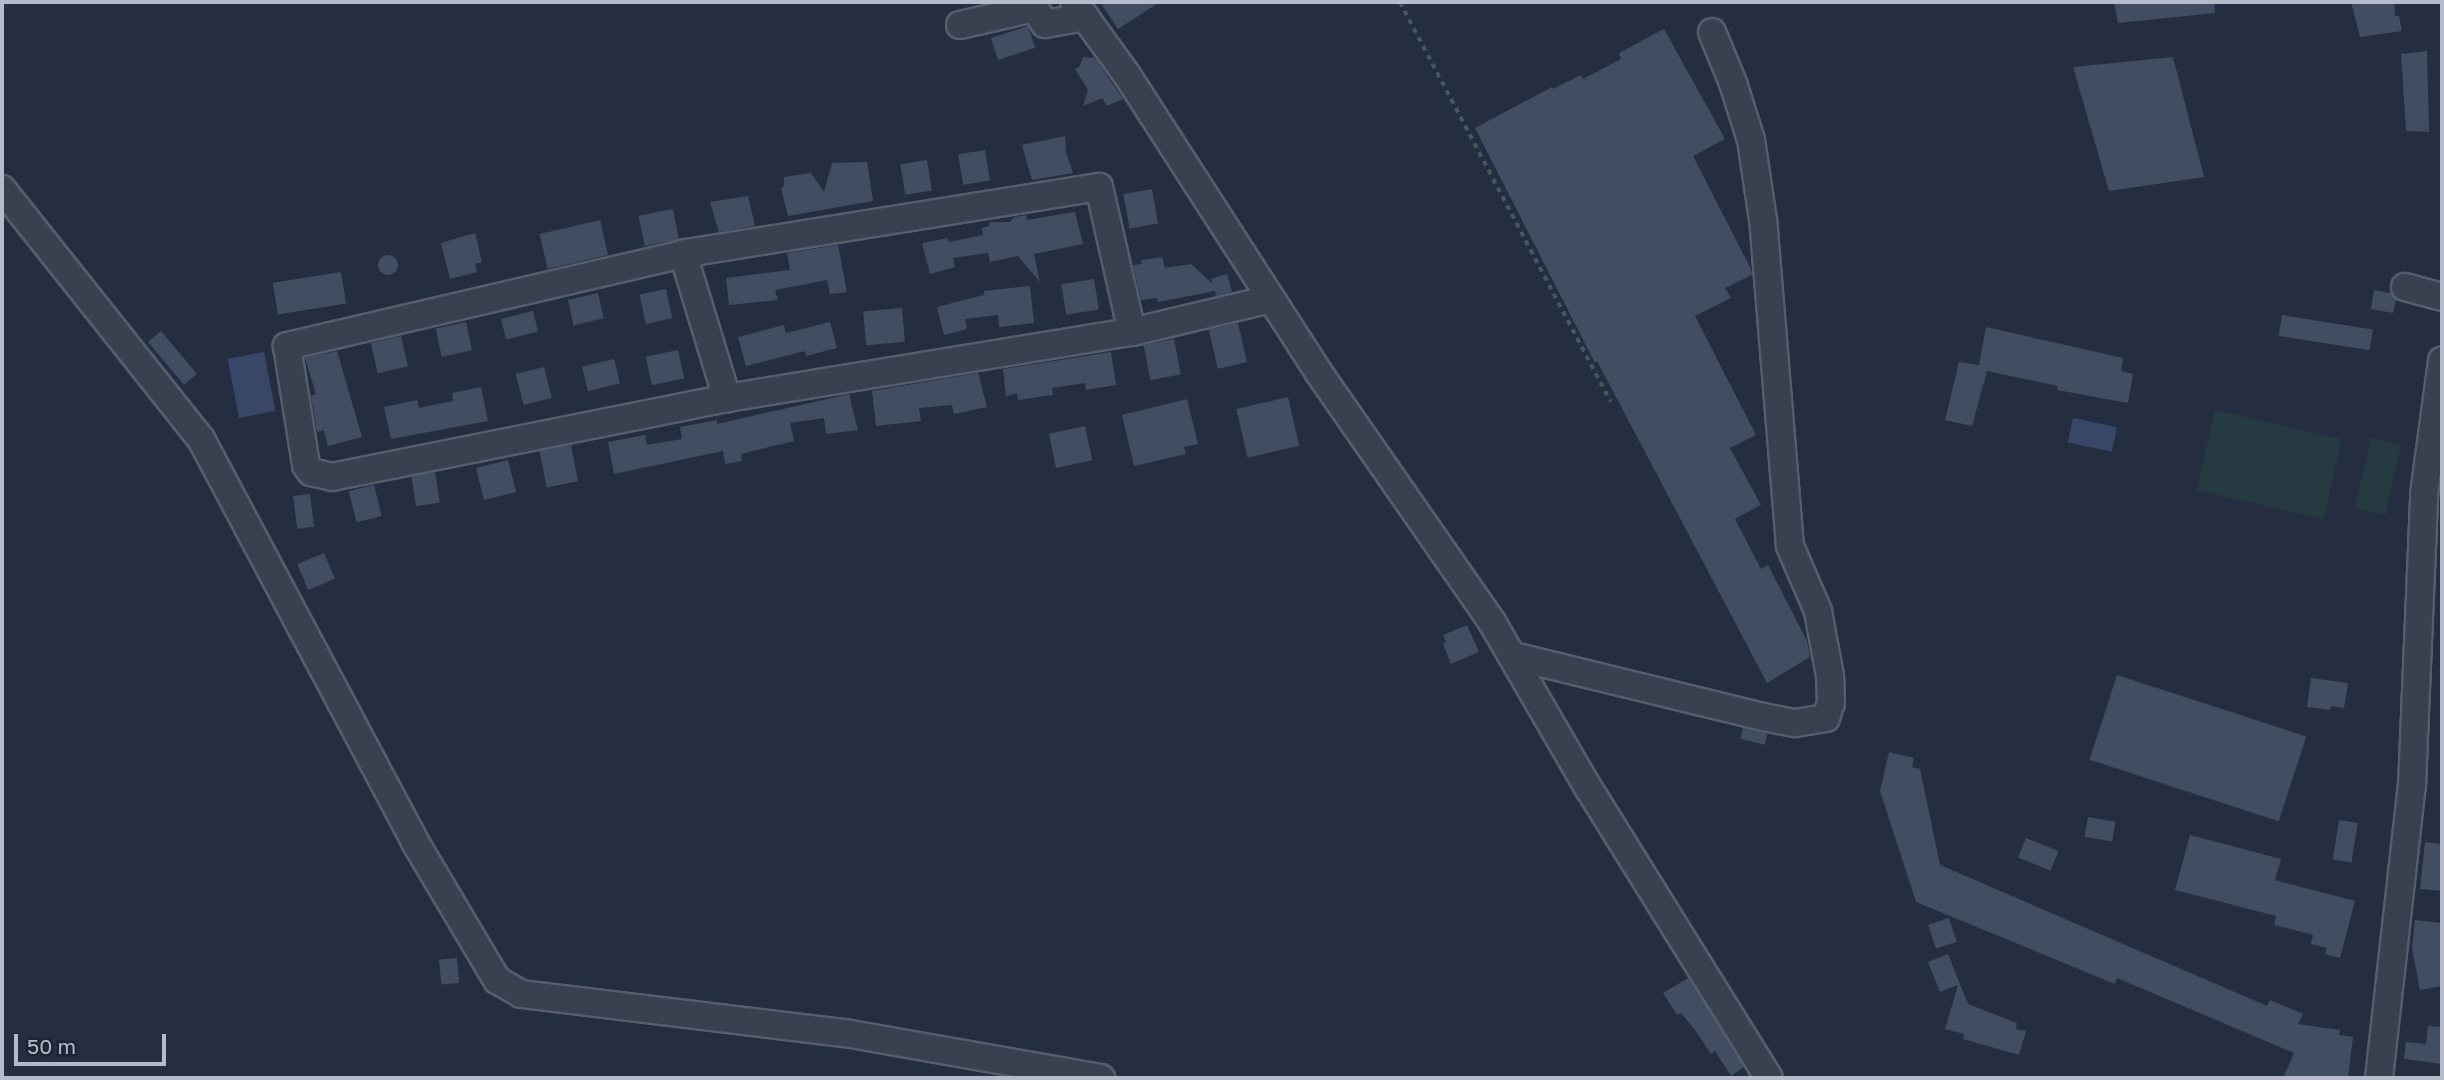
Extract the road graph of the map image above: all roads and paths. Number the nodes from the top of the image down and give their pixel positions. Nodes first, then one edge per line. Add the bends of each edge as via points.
1 (1400, 2) edge
2 (1079, 9) edge
3 (960, 24) dead end
4 (1712, 32) dead end
5 (2, 189) edge
6 (683, 254) junction
7 (2406, 287) dead end
8 (2442, 297) edge
9 (1270, 299) junction
10 (1132, 332) junction
11 (2442, 360) edge
12 (727, 398) junction
13 (1611, 402) dead end
14 (1513, 656) junction
15 (1056, 1074) edge
16 (1101, 1078) edge
17 (1769, 1078) edge
18 (2379, 1078) edge

1 - 13 path
2 - 3 street via 1045,24 1035,8
2 - 9 street via 1217,212
4 - 14 street via 1751,140 1763,220 1790,546 1818,611 1830,676 1826,718 1795,723 1763,717
5 - 15 street via 201,439 415,842 497,980 521,994 845,1033
6 - 10 street via 1099,187
6 - 12 street
6 - 12 street via 287,346 306,465 311,472 332,477
7 - 8 street
9 - 10 street
9 - 14 street
10 - 12 street
11 - 18 street via 2424,494 2412,786
14 - 17 street
15 - 16 street

